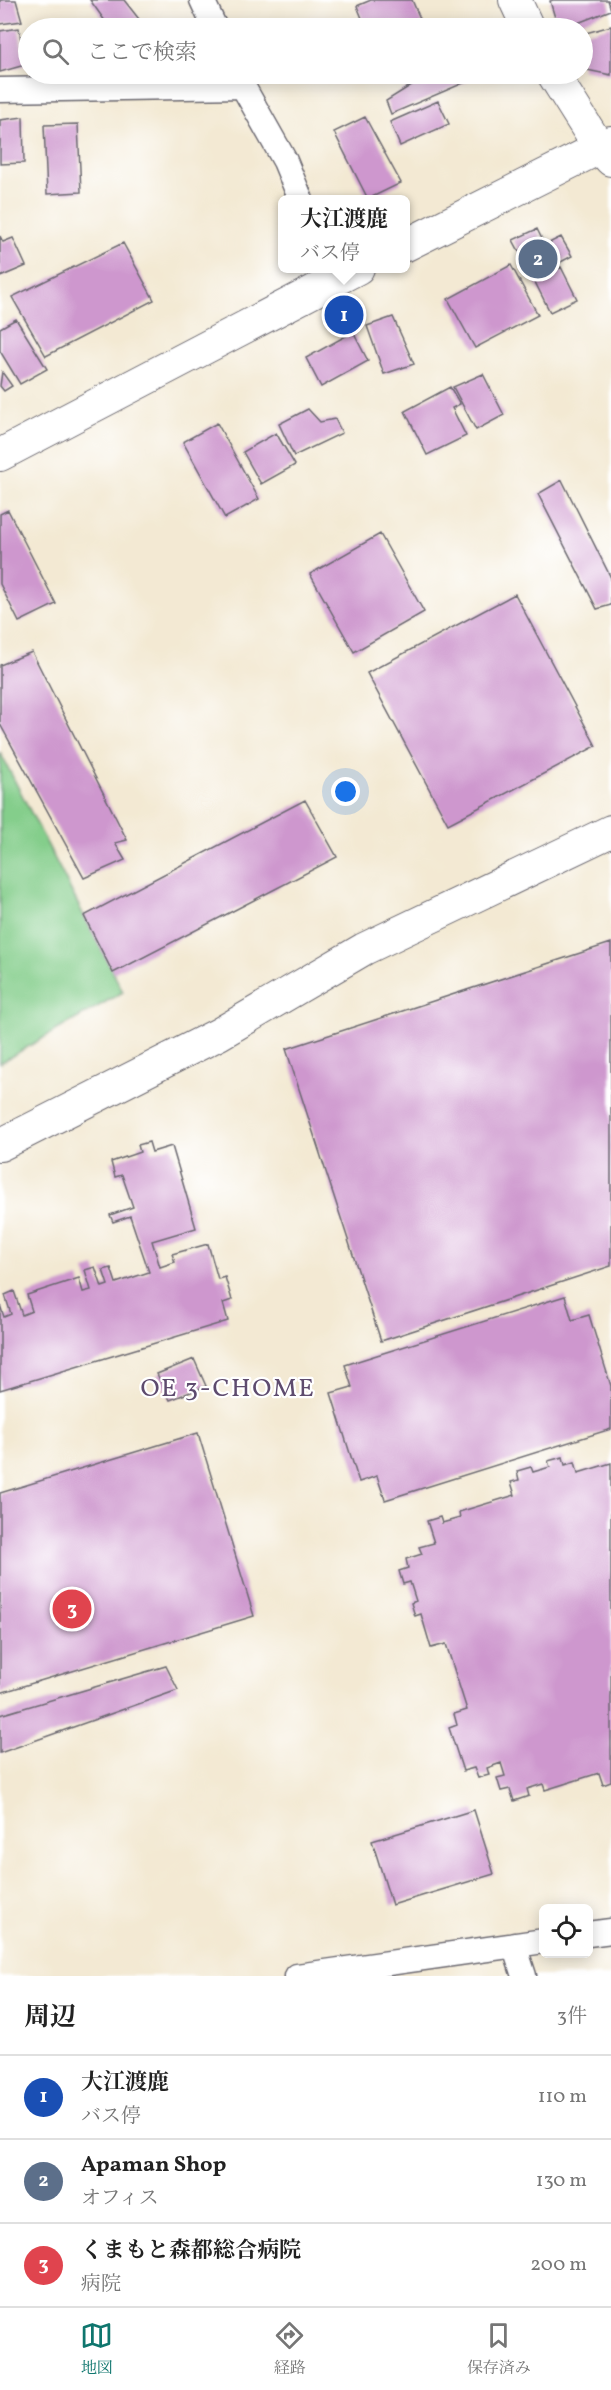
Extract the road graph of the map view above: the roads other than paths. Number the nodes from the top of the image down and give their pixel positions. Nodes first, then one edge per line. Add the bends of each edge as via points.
1 (202, 0) edge
2 (515, 0) edge
3 (210, 18) edge
4 (523, 18) edge
5 (143, 84) edge
6 (241, 84) edge
7 (560, 84) edge
8 (0, 90) edge
9 (607, 150) edge
10 (299, 195) edge
11 (410, 243) edge
12 (339, 273) edge
13 (0, 455) edge
14 (611, 831) edge
15 (0, 1145) edge
16 (611, 1931) edge
17 (593, 1933) edge
18 (539, 1942) edge
19 (514, 1946) junction
20 (297, 1976) edge
21 (524, 1976) edge

1 - 3 street
2 - 4 street
5 - 8 street
6 - 10 street via 285,161
7 - 9 street
9 - 11 street
12 - 13 street
14 - 15 street via 364,949 219,1034
16 - 17 street
18 - 19 street
19 - 20 street
19 - 21 street

